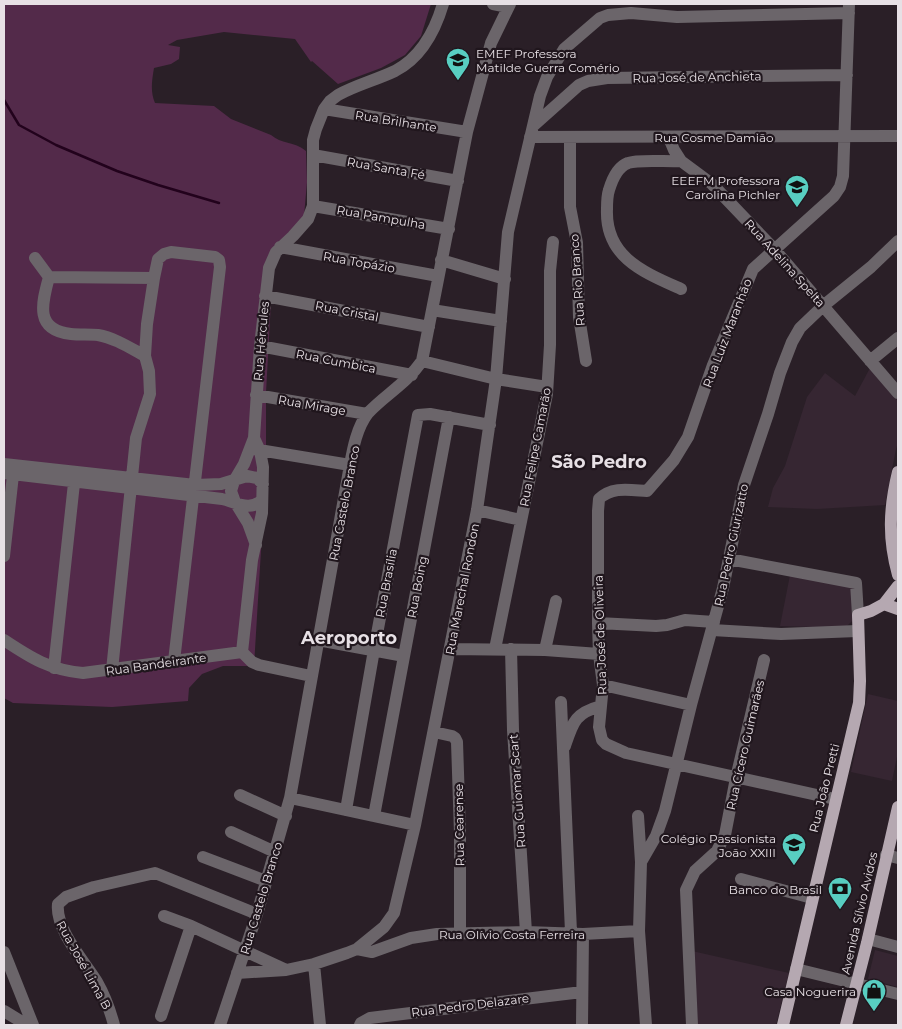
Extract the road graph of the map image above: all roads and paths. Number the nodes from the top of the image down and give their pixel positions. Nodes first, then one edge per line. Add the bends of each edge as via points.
1 (443, 4) edge
2 (493, 4) edge
3 (509, 6) edge
4 (849, 8) edge
5 (847, 75) junction
6 (324, 109) junction
7 (467, 132) junction
8 (531, 132) junction
9 (845, 136) junction
10 (898, 136) edge
11 (570, 138) junction
12 (669, 138) junction
13 (313, 155) junction
14 (682, 161) junction
15 (458, 181) junction
16 (313, 206) junction
17 (449, 229) junction
18 (898, 240) edge
19 (553, 242) dead end
20 (280, 248) junction
21 (775, 250) junction
22 (35, 258) dead end
23 (442, 260) junction
24 (438, 276) junction
25 (49, 277) junction
26 (154, 278) junction
27 (505, 279) junction
28 (681, 289) dead end
29 (265, 296) junction
30 (823, 306) junction
31 (432, 310) junction
32 (501, 321) junction
33 (429, 327) junction
34 (898, 338) edge
35 (260, 346) junction
36 (145, 356) junction
37 (422, 361) junction
38 (586, 361) dead end
39 (870, 361) junction
40 (412, 375) junction
41 (496, 379) junction
42 (547, 387) junction
43 (898, 393) edge
44 (256, 395) junction
45 (367, 414) junction
46 (449, 417) junction
47 (490, 425) junction
48 (254, 446) junction
49 (350, 465) junction
50 (9, 469) edge
51 (898, 472) edge
52 (74, 477) junction
53 (234, 481) junction
54 (131, 484) junction
55 (263, 484) junction
56 (194, 490) junction
57 (599, 499) joint
58 (262, 500) junction
59 (235, 502) junction
60 (477, 510) junction
61 (521, 520) junction
62 (256, 545) junction
63 (4, 556) edge
64 (729, 559) junction
65 (898, 575) edge
66 (898, 586) edge
67 (556, 601) dead end
68 (884, 604) junction
69 (898, 610) edge
70 (858, 614) junction
71 (598, 623) junction
72 (713, 626) junction
73 (857, 632) junction
74 (4, 640) edge
75 (318, 640) junction
76 (451, 649) junction
77 (495, 649) junction
78 (511, 649) junction
79 (374, 650) junction
80 (545, 650) junction
81 (242, 652) junction
82 (599, 654) junction
83 (404, 656) junction
84 (764, 660) dead end
85 (174, 661) junction
86 (54, 668) junction
87 (112, 670) junction
88 (311, 676) junction
89 (603, 685) junction
90 (560, 702) dead end
91 (691, 705) junction
92 (601, 706) junction
93 (434, 732) junction
94 (564, 751) junction
95 (676, 764) junction
96 (736, 778) junction
97 (240, 795) dead end
98 (290, 798) junction
99 (835, 799) junction
100 (898, 807) edge
101 (346, 810) junction
102 (286, 816) junction
103 (374, 816) junction
104 (638, 816) dead end
105 (415, 825) junction
106 (231, 832) dead end
107 (275, 852) junction
108 (202, 857) dead end
109 (892, 857) edge
110 (641, 862) junction
111 (741, 879) dead end
112 (266, 880) junction
113 (812, 898) junction
114 (256, 914) junction
115 (164, 916) dead end
116 (191, 926) junction
117 (639, 930) junction
118 (526, 932) junction
119 (577, 933) junction
120 (460, 934) junction
121 (868, 939) junction
122 (898, 948) edge
123 (357, 949) junction
124 (4, 952) edge
125 (245, 952) junction
126 (314, 964) junction
127 (286, 970) junction
128 (796, 970) junction
129 (237, 973) junction
130 (856, 983) junction
131 (582, 992) junction
132 (898, 994) edge
133 (4, 1011) edge
134 (161, 1016) dead end
135 (27, 1025) edge
136 (33, 1025) edge
137 (114, 1025) edge
138 (220, 1025) edge
139 (320, 1025) edge
140 (360, 1025) edge
141 (582, 1025) edge
142 (646, 1025) edge
143 (692, 1025) edge
144 (783, 1025) edge
145 (846, 1025) edge

1 - 6 street via 436,26 414,57 395,71 345,91
2 - 3 street
3 - 7 street, Rua Castelo Branco via 491,43
4 - 5 street, Rua Luiz Maranhão
4 - 8 street, Rua Marechal Rondon via 677,17 631,13 600,18 564,49 547,77
5 - 8 street, Rua José de Anchieta via 588,81 578,85
5 - 9 street, Rua Luiz Maranhão
6 - 7 street, Rua Brilhante
6 - 13 street via 314,134
7 - 15 street, Rua Castelo Branco
8 - 11 street, Rua Cosme Damião
8 - 27 street, Rua Marechal Rondon via 509,225
9 - 10 street, Rua Cosme Damião
9 - 12 street, Rua Cosme Damião
9 - 21 street, Rua Luiz Maranhão via 843,176 838,190
11 - 12 street, Rua Cosme Damião
11 - 38 street, Rua Rio Branco via 570,207 577,243 578,317
12 - 14 street, Rua Adelina Spelta
13 - 15 street, Rua Santa Fé
13 - 16 street
14 - 21 street, Rua Adelina Spelta via 712,184
14 - 28 street via 624,165 611,181 606,219 616,248 627,260 654,278
15 - 17 street, Rua Castelo Branco
16 - 17 street, Rua Pampulha
16 - 20 street, Rua Hércules via 308,219
17 - 23 street, Rua Castelo Branco
18 - 30 street, Rua Pedro Giurizatto
19 - 42 street, Rua Felipe Camarão
20 - 24 street, Rua Topázio
20 - 29 street, Rua Hércules via 268,268
21 - 30 street, Rua Adelina Spelta
21 - 57 street, Rua Luiz Maranhão via 749,275 712,365 688,437 674,460 647,491 615,490 606,492
22 - 25 street
23 - 24 street, Rua Castelo Branco
23 - 27 street
24 - 31 street, Rua Castelo Branco
25 - 26 street
25 - 36 street via 42,309 43,317 51,327 64,333 109,338
26 - 36 street
26 - 56 street via 158,259 171,252 214,257 220,264
27 - 32 street, Rua Marechal Rondon
29 - 33 street, Rua Cristal
29 - 35 street, Rua Hércules
30 - 39 street, Rua Adelina Spelta
30 - 64 street, Rua Pedro Giurizatto via 795,335 780,373 744,485
31 - 32 street
31 - 33 street, Rua Castelo Branco
32 - 41 street, Rua Marechal Rondon
33 - 37 street, Rua Castelo Branco
34 - 39 street
35 - 40 street, Rua Cumbica
35 - 44 street, Rua Hércules
36 - 54 street via 150,394 138,427
37 - 40 street, Rua Castelo Branco
37 - 41 street
39 - 43 street, Rua Adelina Spelta
40 - 45 street, Rua Castelo Branco
41 - 42 street
41 - 47 street, Rua Marechal Rondon
42 - 61 street, Rua Felipe Camarão
44 - 45 street, Rua Mirage
44 - 48 street, Rua Hércules
45 - 49 street, Rua Castelo Branco via 356,438
46 - 47 street
46 - 79 street, Rua Brasília via 418,415
46 - 83 street, Rua Boing
47 - 60 street, Rua Marechal Rondon
48 - 49 street
48 - 53 street, Rua Hércules
48 - 55 street, Rua Hércules via 263,467
49 - 75 street, Rua Castelo Branco
50 - 52 street
50 - 63 street
51 - 65 main road via 890,521 892,554
52 - 54 street
52 - 86 street
53 - 55 street via 252,476
53 - 56 street
53 - 59 street via 231,490
54 - 56 street
54 - 87 street
55 - 58 street, Rua Hércules
56 - 59 street
56 - 85 street
57 - 71 street, Rua José de Oliveira
58 - 59 street via 251,506
58 - 62 street, Rua Hércules
59 - 62 street
60 - 61 street
60 - 76 street, Rua Marechal Rondon
61 - 77 street, Rua Felipe Camarão
62 - 81 street, Rua Hércules
64 - 70 street via 856,583
64 - 72 street, Rua Pedro Giurizatto
66 - 68 main road
67 - 80 street
68 - 69 main road
68 - 70 main road
70 - 73 main road, Rua João Pretti
71 - 72 street via 656,626 685,620
71 - 82 street, Rua José de Oliveira
72 - 73 street via 781,634
72 - 91 street, Rua Pedro Giurizatto
73 - 99 main road, Rua João Pretti via 859,703
74 - 86 street, Rua Bandeirante
75 - 79 street
75 - 88 street, Rua Castelo Branco
76 - 77 street
76 - 93 street, Rua Marechal Rondon
77 - 78 street
78 - 80 street
78 - 118 street, Rua Guiomar Scart
79 - 83 street
79 - 101 street, Rua Brasília
80 - 82 street
81 - 85 street, Rua Bandeirante
81 - 88 street via 259,665
82 - 89 street, Rua José de Oliveira
83 - 103 street, Rua Boing
84 - 96 street, Rua Cícero Guimarães
85 - 87 street, Rua Bandeirante
86 - 87 street, Rua Bandeirante via 83,673
88 - 98 street, Rua Castelo Branco
89 - 91 street
89 - 92 street, Rua José de Oliveira
90 - 94 street
91 - 95 street, Rua Pedro Giurizatto
92 - 94 street via 587,710 577,718
92 - 95 street, Rua José de Oliveira via 599,727 602,740 610,747
93 - 105 street, Rua Marechal Rondon
93 - 120 street, Rua Cearense via 452,736 457,742
94 - 119 street
95 - 96 street
95 - 110 street, Rua Pedro Giurizatto via 656,836
96 - 99 street
96 - 143 street, Rua Cícero Guimarães via 725,835 717,851 694,871 686,890
97 - 102 street
98 - 101 street
98 - 102 street, Rua Castelo Branco
99 - 113 main road, Rua João Pretti
100 - 109 main road, Avenida Sílvio Avidos
101 - 103 street
102 - 107 street, Rua Castelo Branco
103 - 105 street
104 - 110 street, Rua Pedro Giurizatto
105 - 123 street, Rua Marechal Rondon via 394,913 384,927
106 - 107 street
107 - 112 street, Rua Castelo Branco
108 - 112 street
109 - 121 main road, Avenida Sílvio Avidos
110 - 117 street, Rua Pedro Giurizatto
111 - 113 street
112 - 114 street, Rua Castelo Branco
113 - 128 main road, Rua João Pretti
114 - 125 street, Rua Castelo Branco
114 - 137 street, Rua José Lima B via 155,873 66,897 58,904 57,914 63,931 108,1003
115 - 116 street
116 - 125 street
116 - 134 street
117 - 119 street, Rua Olívio Costa Ferreira
117 - 142 street, Rua Pedro Giurizatto
118 - 119 street, Rua Olívio Costa Ferreira
118 - 120 street, Rua Olívio Costa Ferreira
119 - 131 street
120 - 123 street, Rua Olívio Costa Ferreira via 411,938 372,952
121 - 122 street
121 - 130 main road, Avenida Sílvio Avidos
123 - 126 street, Rua Marechal Rondon
124 - 136 street
125 - 127 street
125 - 129 street, Rua Castelo Branco
126 - 127 street, Rua Marechal Rondon
126 - 139 street
127 - 129 street, Rua Marechal Rondon
128 - 130 street
128 - 144 main road, Rua João Pretti
129 - 138 street, Rua Castelo Branco
130 - 132 street
130 - 145 main road, Avenida Sílvio Avidos
131 - 140 street, Rua Pedro Delazare via 370,1018
131 - 141 street
133 - 135 street

